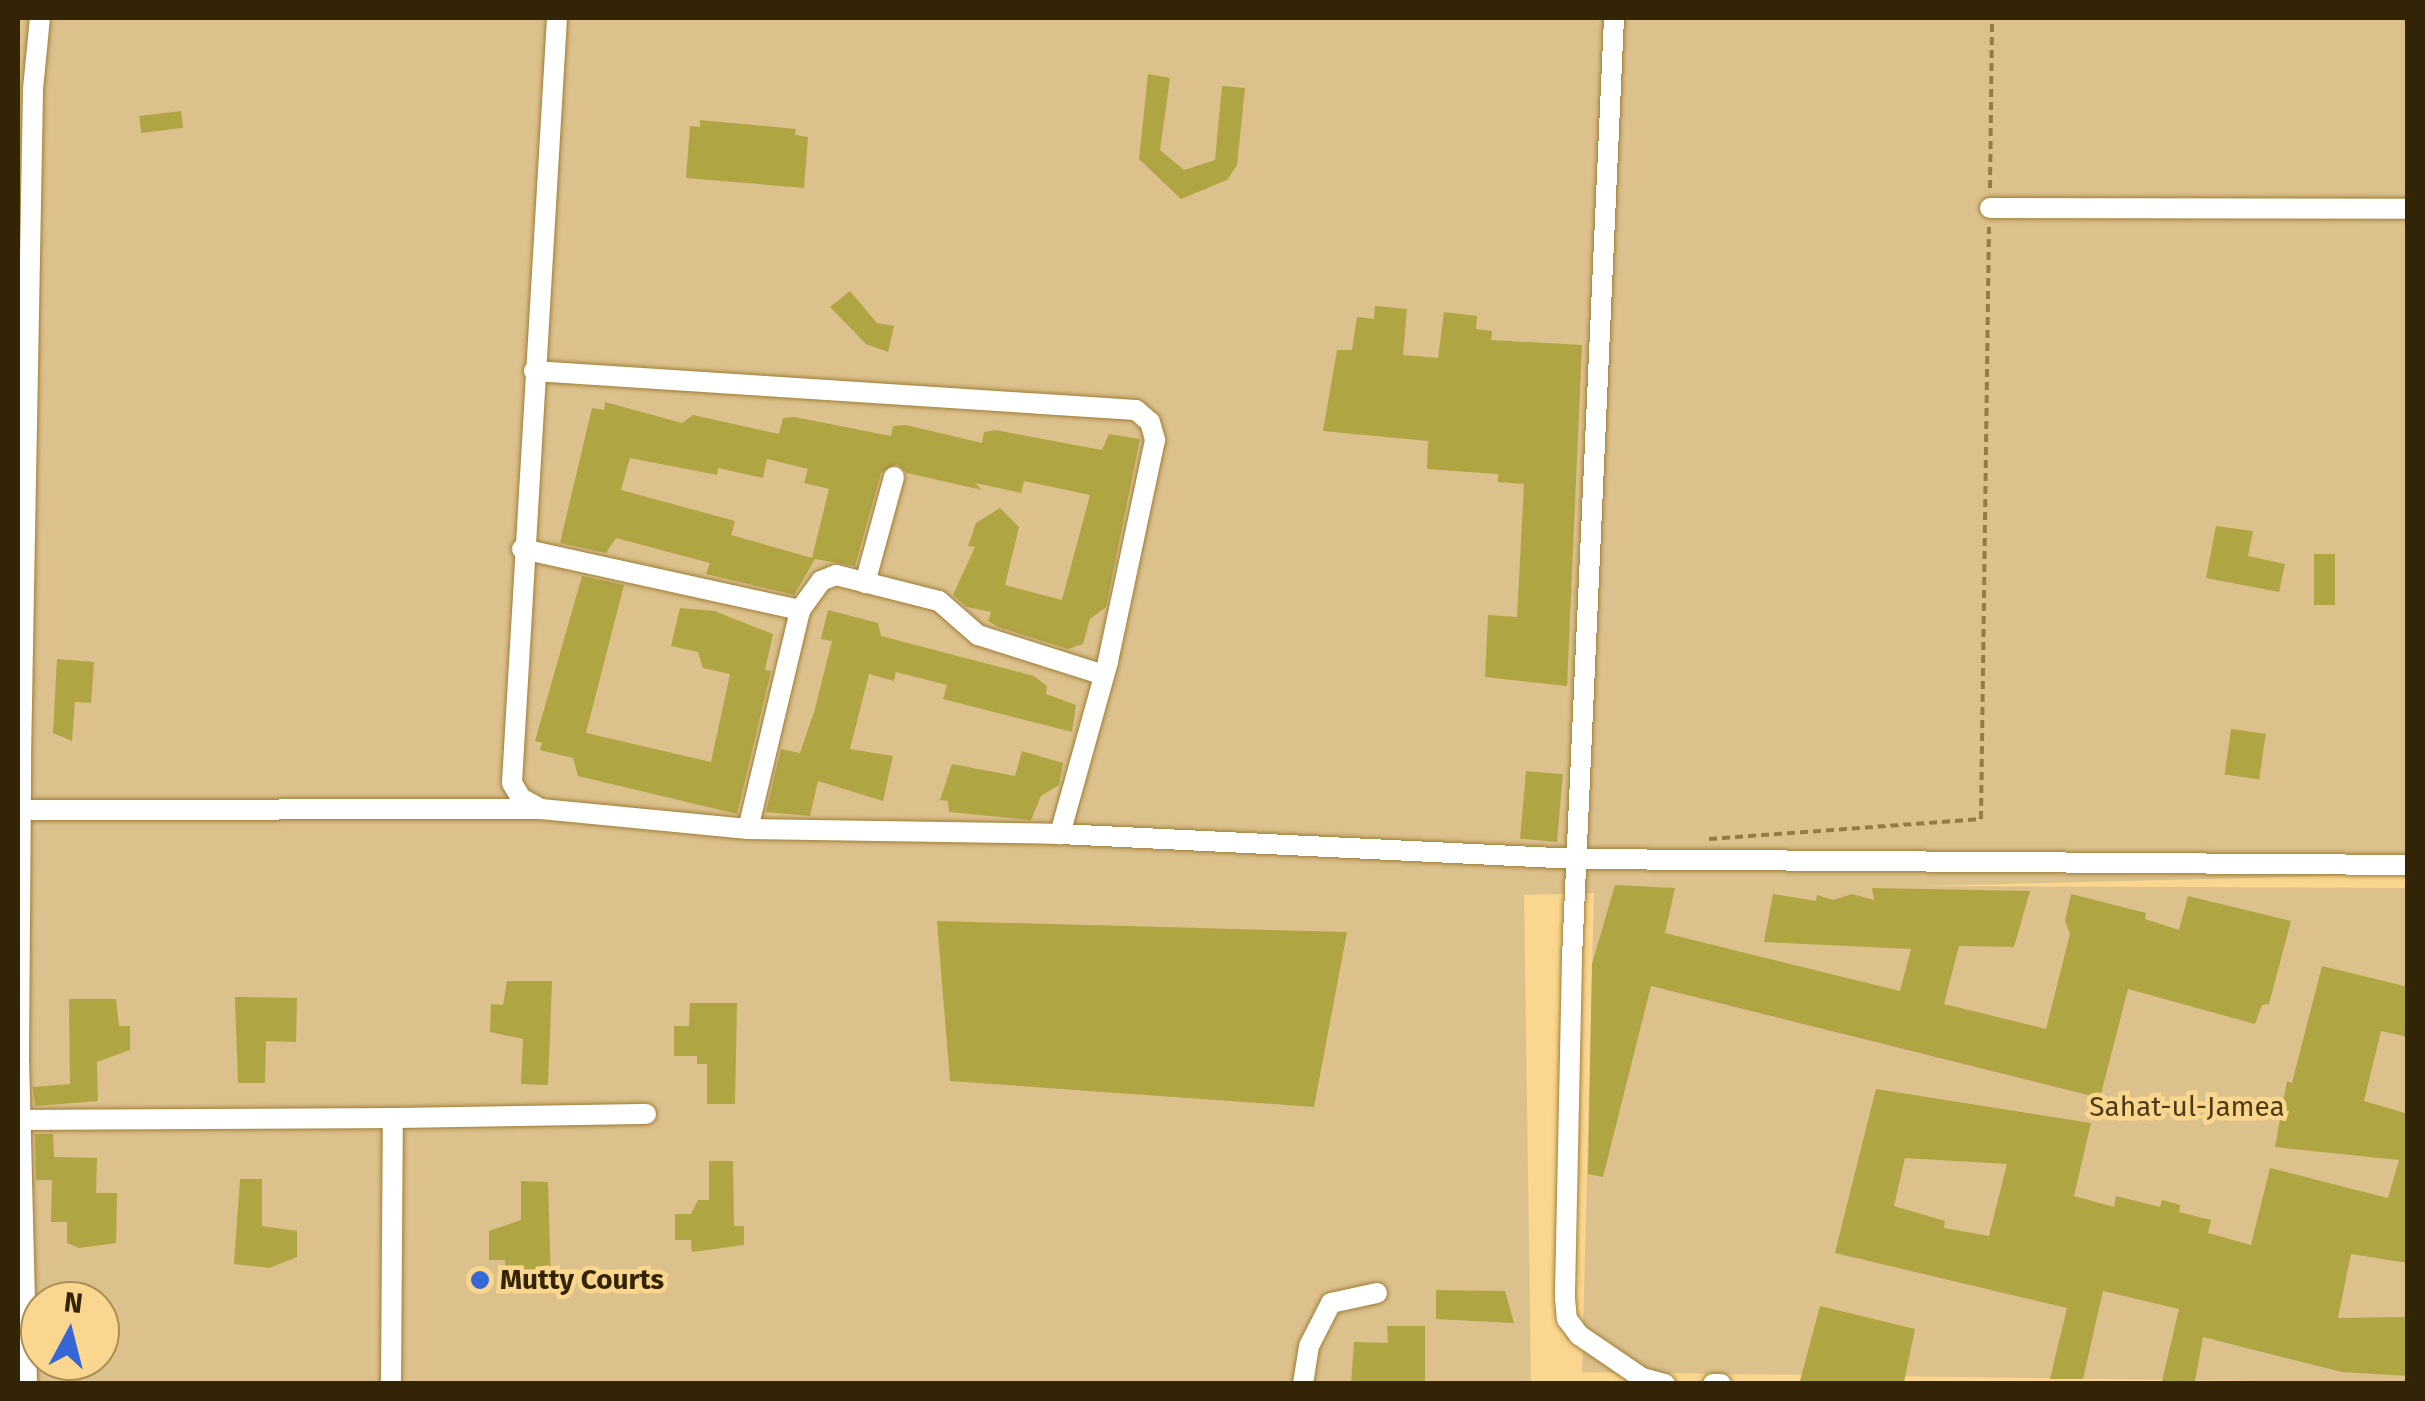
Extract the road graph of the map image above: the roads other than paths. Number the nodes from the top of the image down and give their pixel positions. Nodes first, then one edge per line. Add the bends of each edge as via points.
1 (40, 18) edge
2 (557, 18) edge
3 (1614, 18) edge
4 (1990, 208) road end
5 (2408, 209) edge
6 (534, 371) junction
7 (894, 478) dead end
8 (522, 549) junction
9 (865, 583) junction
10 (800, 610) junction
11 (1104, 674) junction
12 (541, 809) junction
13 (21, 810) junction
14 (748, 830) junction
15 (1060, 834) junction
16 (1576, 858) junction
17 (2408, 865) edge
18 (646, 1114) dead end
19 (393, 1118) junction
20 (20, 1120) edge
21 (1378, 1293) dead end
22 (26, 1384) edge
23 (391, 1384) edge
24 (1303, 1384) edge
25 (1665, 1384) edge

1 - 13 street
2 - 6 street
3 - 16 street
4 - 5 street
6 - 8 street
6 - 11 street via 1136,410 1156,440
7 - 9 street
8 - 10 street
8 - 12 street via 512,783 521,798
9 - 10 street via 836,575 821,582
9 - 11 street via 939,602 978,635
10 - 14 street
11 - 15 street
12 - 13 street
12 - 14 street
13 - 20 street
14 - 15 street
15 - 16 street
16 - 17 street
16 - 25 street via 1568,1319 1622,1366
18 - 19 street
19 - 20 street
19 - 23 street
20 - 22 street
21 - 24 street via 1331,1303 1309,1346

